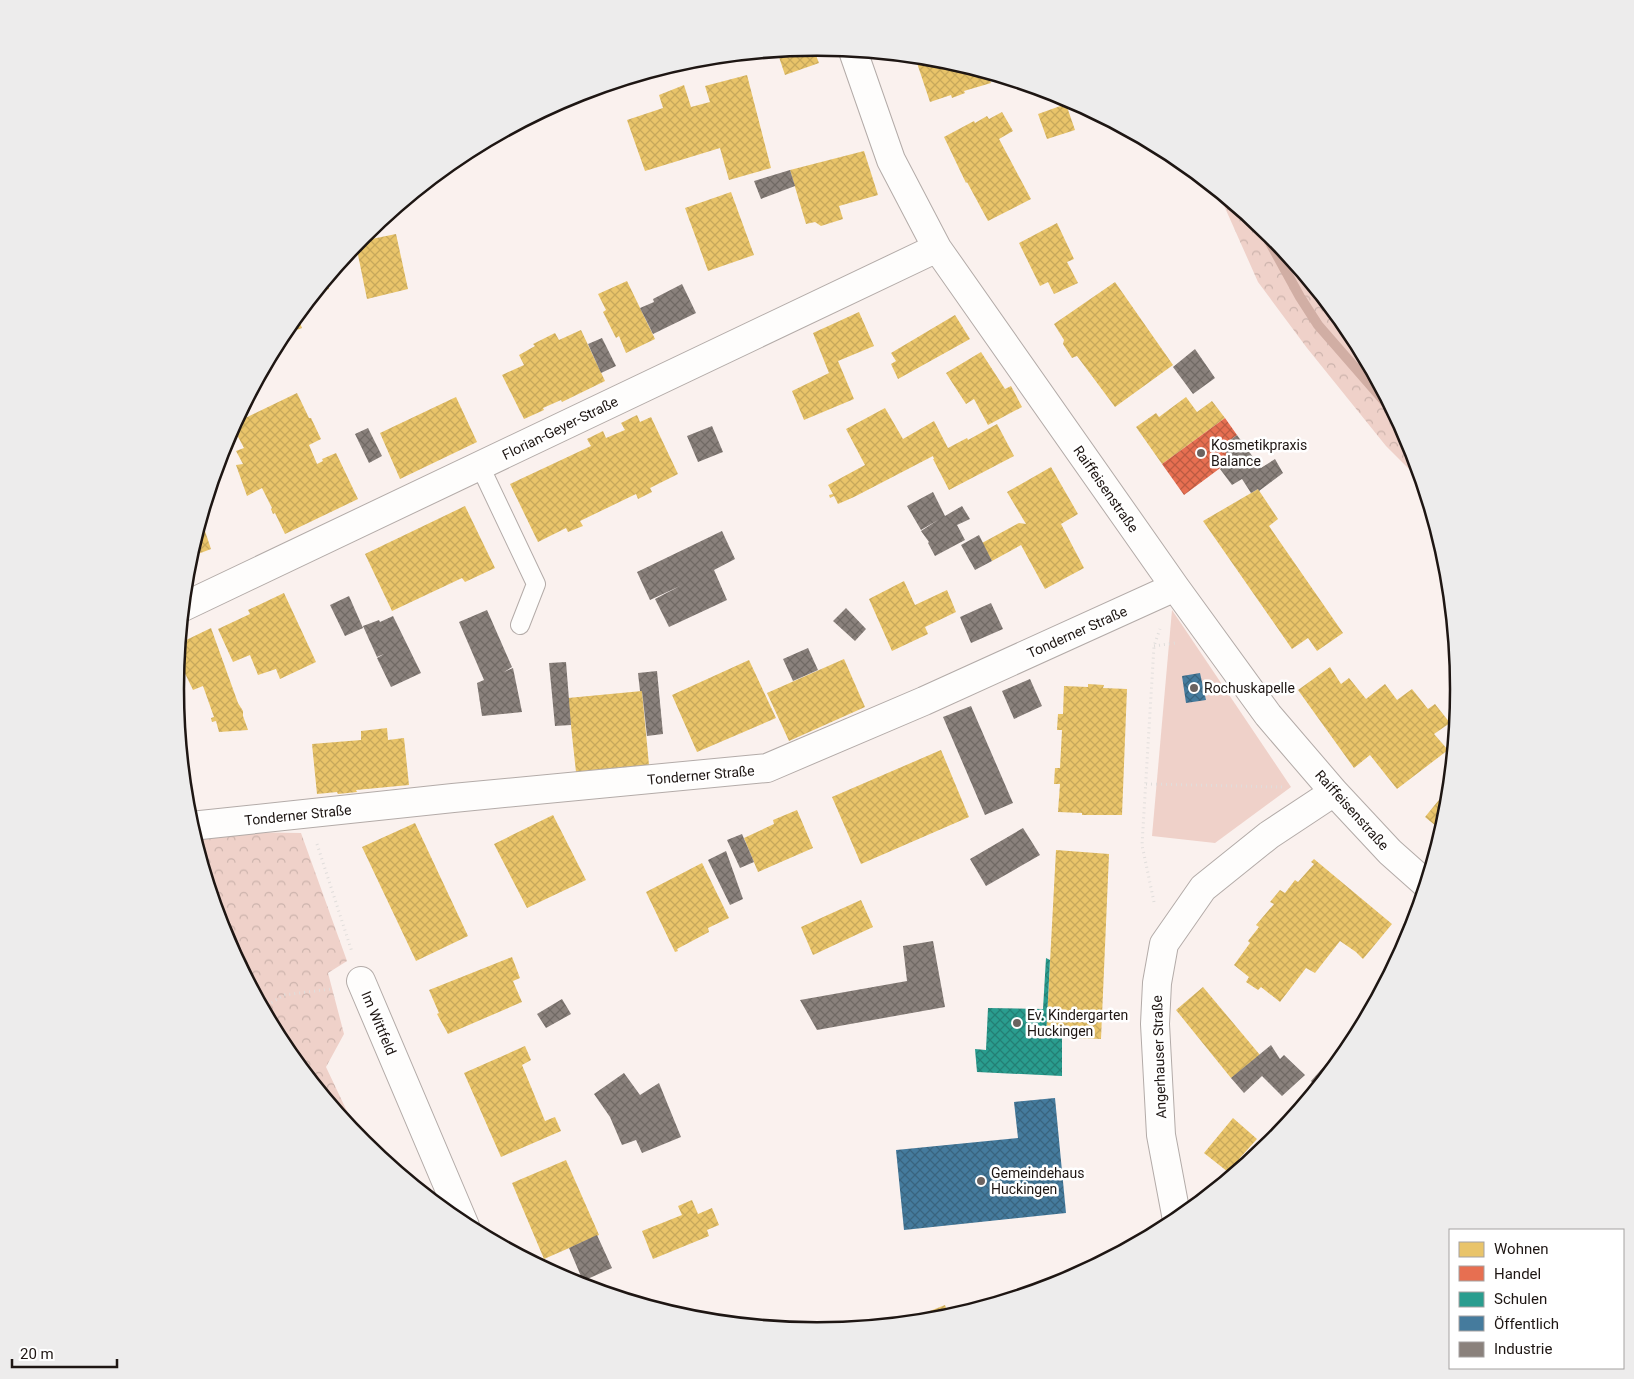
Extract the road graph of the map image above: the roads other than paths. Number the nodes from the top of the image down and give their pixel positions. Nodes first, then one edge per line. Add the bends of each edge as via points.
1 (855, 58) edge
2 (937, 248) junction
3 (480, 466) junction
4 (1175, 587) junction
5 (190, 604) edge
6 (520, 625) dead end
7 (1334, 792) junction
8 (199, 825) edge
9 (1421, 880) edge
10 (361, 981) road end
11 (1175, 1211) edge
12 (459, 1212) edge

1 - 2 street, Raiffeisenstraße via 891,160
2 - 3 street, Florian-Geyer-Straße
2 - 4 street, Raiffeisenstraße
3 - 5 street, Florian-Geyer-Straße
3 - 6 lane via 536,584
4 - 7 street, Raiffeisenstraße via 1268,715
4 - 8 street, Tonderner Straße via 767,768
7 - 9 street, Raiffeisenstraße via 1390,852
7 - 11 street, Angerhauser Straße via 1269,835 1203,888 1164,944 1157,983 1155,1024 1161,1135
10 - 12 street, Im Wittfeld

